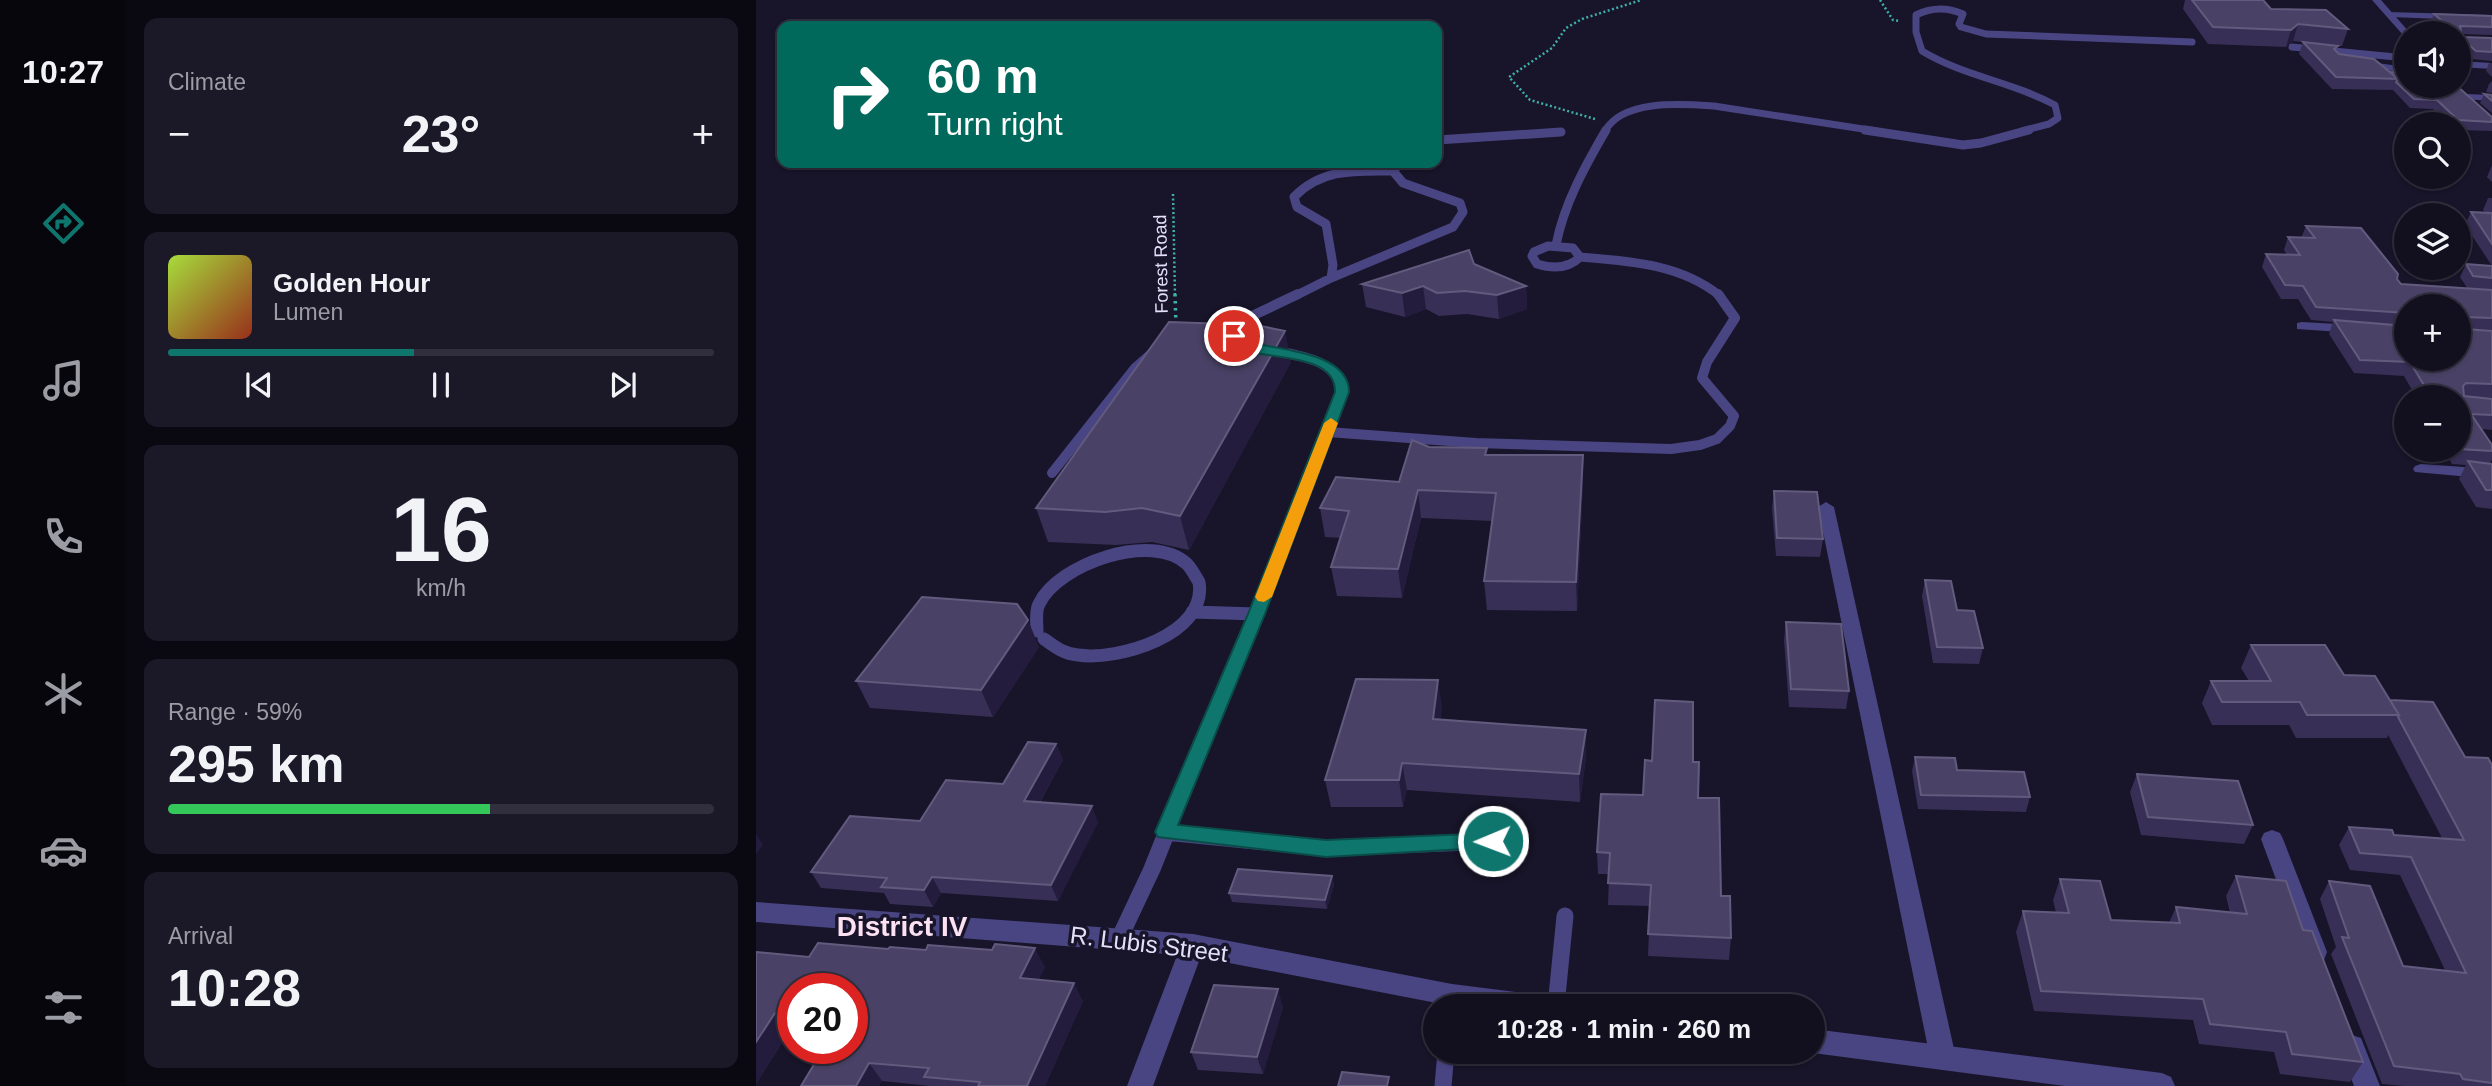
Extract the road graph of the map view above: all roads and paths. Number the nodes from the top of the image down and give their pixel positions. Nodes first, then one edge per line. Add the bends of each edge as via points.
1 (1641, 0) edge
2 (1880, 0) edge
3 (2376, 0) edge
4 (2391, 14) junction
5 (2492, 18) edge
6 (2397, 21) edge
7 (1916, 23) junction
8 (2192, 42) dead end
9 (2292, 47) edge
10 (2394, 57) edge
11 (2338, 61) edge
12 (2471, 65) edge
13 (2492, 66) edge
14 (2394, 68) edge
15 (2488, 97) edge
16 (2475, 105) edge
17 (1611, 121) junction
18 (1562, 132) dead end
19 (1442, 140) edge
20 (1383, 168) edge
21 (1396, 168) edge
22 (1173, 194) dead end
23 (1556, 246) junction
24 (1580, 257) junction
25 (1331, 278) junction
26 (2302, 326) dead end
27 (1214, 328) edge
28 (1236, 329) junction
29 (2367, 330) edge
30 (1176, 334) joint
31 (1237, 341) edge
32 (1258, 348) edge
33 (1328, 432) junction
34 (2421, 469) dead end
35 (1052, 473) dead end
36 (2492, 474) edge
37 (1826, 507) dead end
38 (1192, 612) junction
39 (1257, 614) junction
40 (1165, 832) junction
41 (2272, 839) dead end
42 (1493, 841) dead end
43 (756, 912) edge
44 (1565, 916) dead end
45 (1120, 937) junction
46 (1194, 945) junction
47 (2322, 969) edge
48 (1557, 994) edge
49 (1423, 995) edge
50 (2342, 1021) edge
51 (1825, 1043) edge
52 (1943, 1058) junction
53 (1445, 1064) edge
54 (1140, 1086) edge
55 (1443, 1086) edge
56 (2162, 1086) edge
57 (2367, 1086) edge

1 - 17 path via 1566,28 1552,48 1509,77 1530,100
2 - 7 path via 1893,20
3 - 4 street
4 - 5 street
4 - 6 street
7 - 8 lane via 1916,15 1923,10 1942,9 1963,14 1961,27 1986,34
7 - 17 lane via 1922,51 1945,65 2044,99 2055,105 2058,118 1963,145 1702,105 1643,109
9 - 10 lane
11 - 14 street
12 - 13 street
15 - 16 street via 2464,91
17 - 23 lane via 1561,220
18 - 19 lane
20 - 25 lane via 1333,172 1316,178 1294,197 1297,207 1326,225 1334,265
21 - 25 lane via 1403,183 1460,203 1463,212 1452,226 1427,240
22 - 30 path, Forest Road
23 - 24 lane via 1573,248
23 - 24 lane via 1534,252 1532,260 1562,267
24 - 33 lane via 1672,272 1701,282 1721,296 1735,318 1702,378 1734,416 1724,435 1696,447 1671,449 1476,443
25 - 28 lane via 1252,316
26 - 29 street
27 - 28 lane
28 - 31 lane
30 - 35 lane via 1135,368
32 - 33 lane via 1333,369 1342,382 1342,392
33 - 39 lane
34 - 36 street
37 - 52 street
38 - 38 lane via 1159,639 1112,655 1058,650 1041,635 1034,621 1050,586 1075,568 1123,552 1155,552 1182,560 1200,588
38 - 39 lane
39 - 40 lane
40 - 42 lane via 1326,848
40 - 45 lane via 1147,884
41 - 47 street
43 - 45 street, R. Lubis Street
44 - 48 lane
45 - 46 street, R. Lubis Street
46 - 49 street, R. Lubis Street
46 - 54 street
50 - 57 street
51 - 52 street
52 - 56 street
53 - 55 lane

